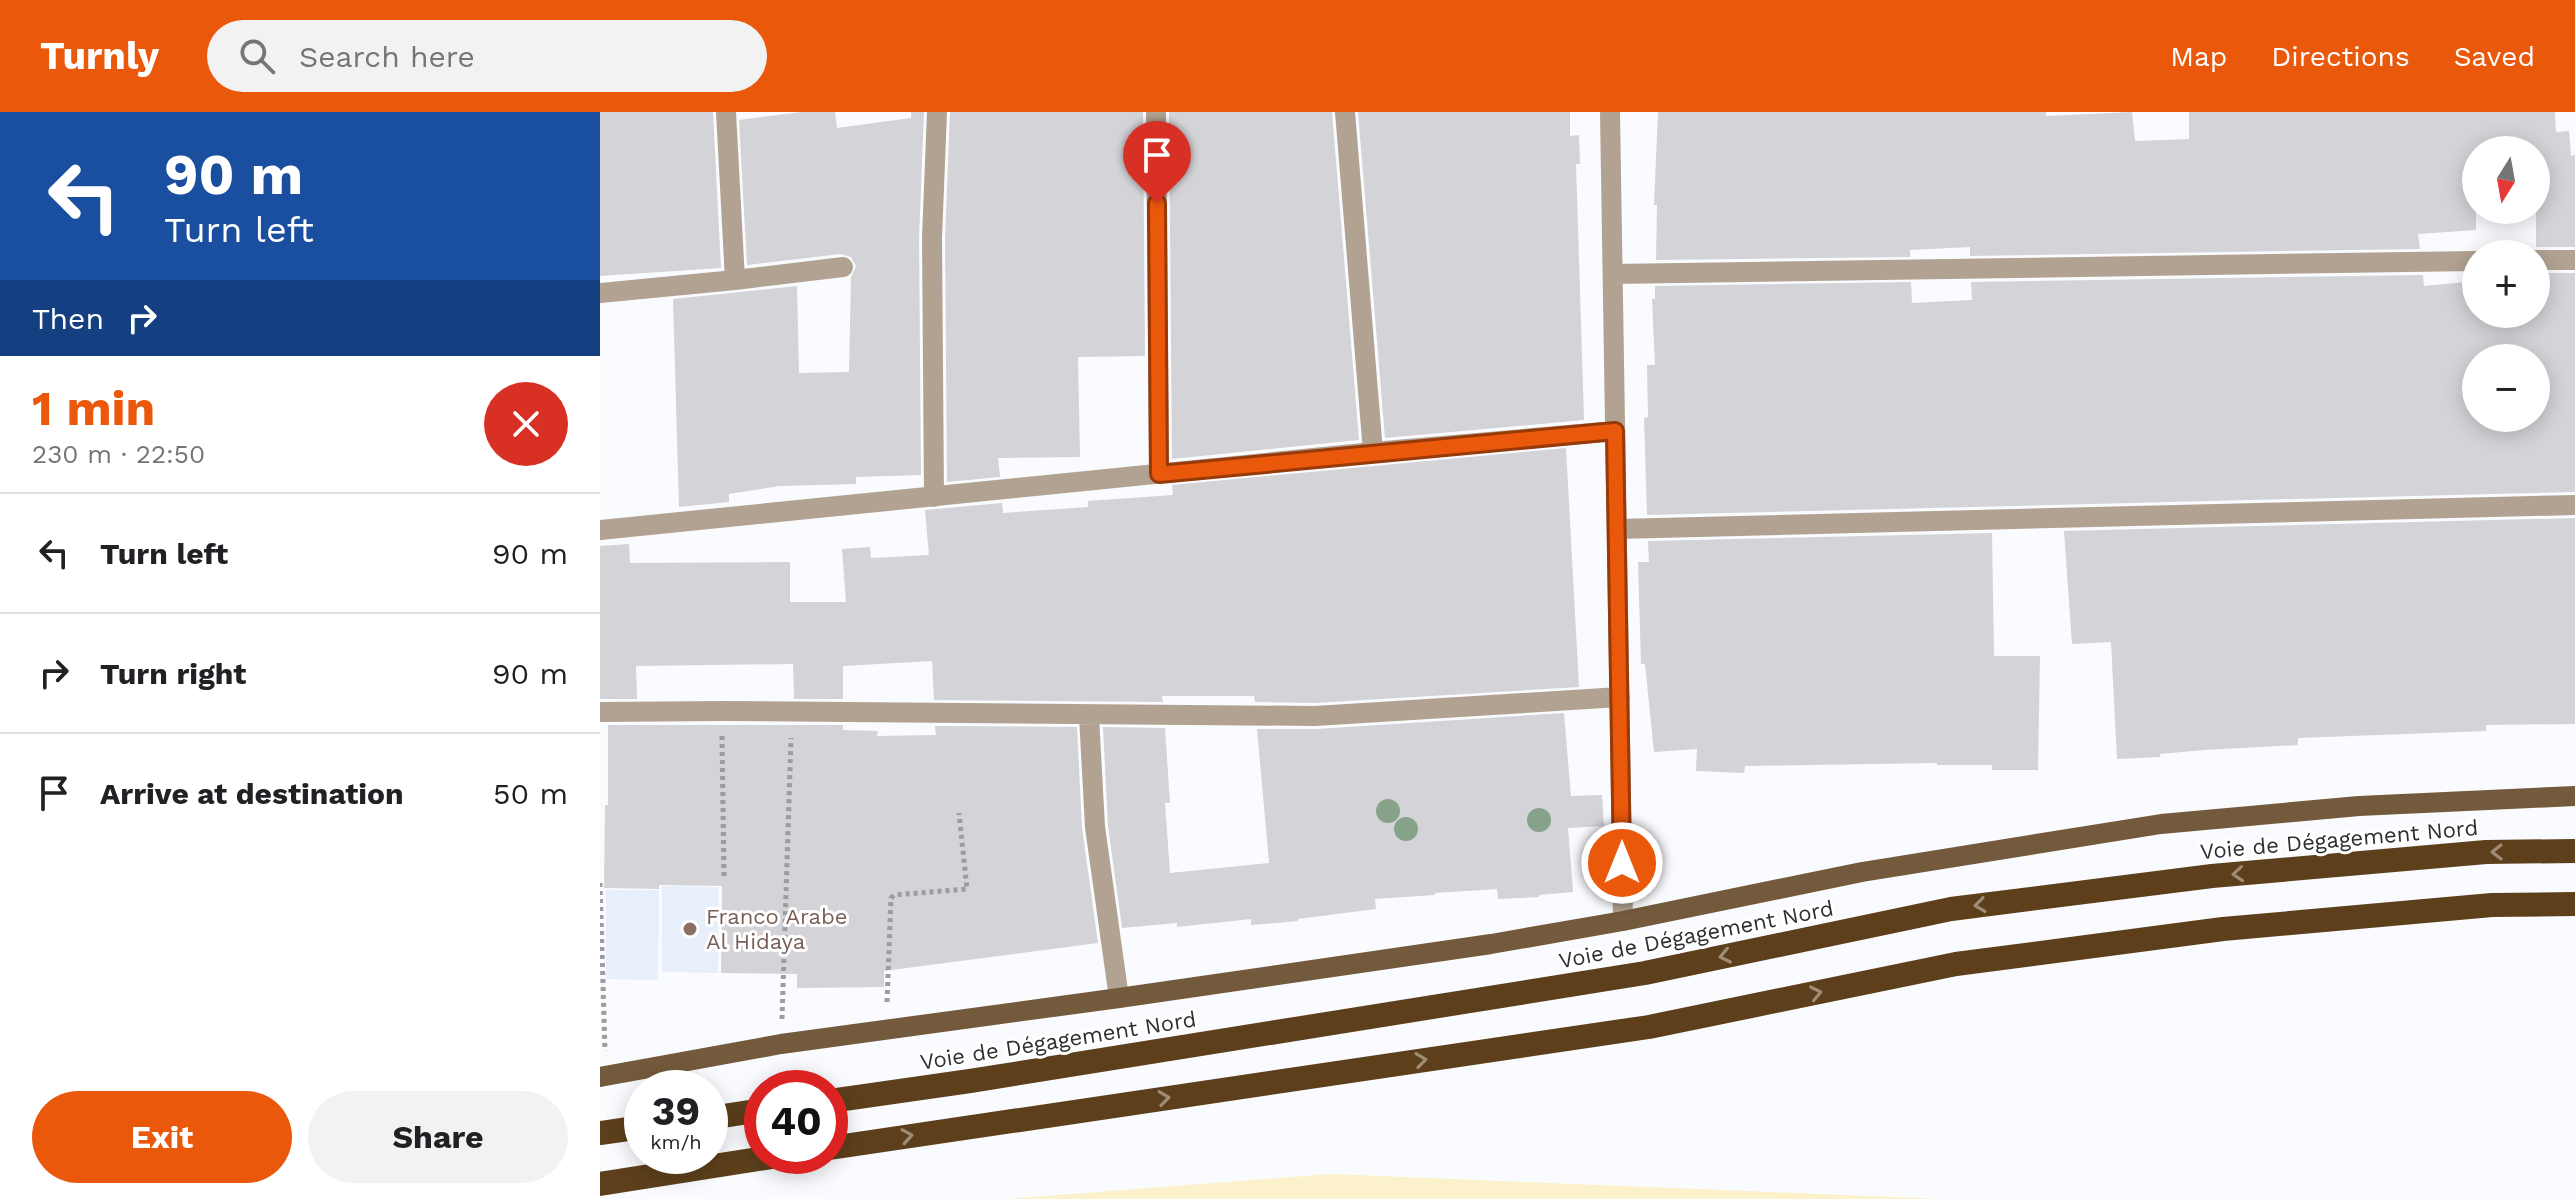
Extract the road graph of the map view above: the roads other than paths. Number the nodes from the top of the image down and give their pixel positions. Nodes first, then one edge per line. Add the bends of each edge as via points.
1 (726, 112) edge
2 (937, 112) edge
3 (1156, 112) edge
4 (1345, 112) edge
5 (1610, 112) edge
6 (2550, 260) edge
7 (2575, 260) edge
8 (2462, 261) edge
9 (843, 267) dead end
10 (1613, 274) junction
11 (735, 280) junction
12 (600, 293) edge
13 (1615, 431) junction
14 (1373, 452) junction
15 (1159, 474) junction
16 (934, 497) junction
17 (2575, 505) edge
18 (1617, 529) junction
19 (600, 530) edge
20 (1620, 697) junction
21 (600, 712) edge
22 (1089, 716) junction
23 (2575, 796) edge
24 (2575, 851) edge
25 (2575, 904) edge
26 (1623, 921) junction
27 (1119, 998) junction
28 (603, 1077) edge
29 (848, 1098) edge
30 (624, 1130) edge
31 (600, 1133) edge
32 (848, 1145) edge
33 (744, 1161) edge
34 (600, 1184) edge

1 - 11 street
2 - 16 street via 932,238
3 - 15 street
4 - 14 street
5 - 10 street
6 - 7 street
8 - 10 street
9 - 11 street
10 - 13 street
11 - 12 street
13 - 14 street
13 - 18 street
14 - 15 street
15 - 16 street
16 - 19 street
17 - 18 street
18 - 20 street
20 - 22 street via 1315,716
20 - 26 street
21 - 22 street
22 - 27 street via 1095,827
23 - 26 main road via 2359,806 2161,824 1862,872
24 -> 29 highway, Voie de Dégagement Nord via 2486,852 2212,876 1951,909 1645,973
32 -> 25 highway via 1649,1027 1956,964 2223,929 2492,905
26 - 27 main road
27 - 28 main road via 781,1044
30 - 31 highway
33 - 34 highway

